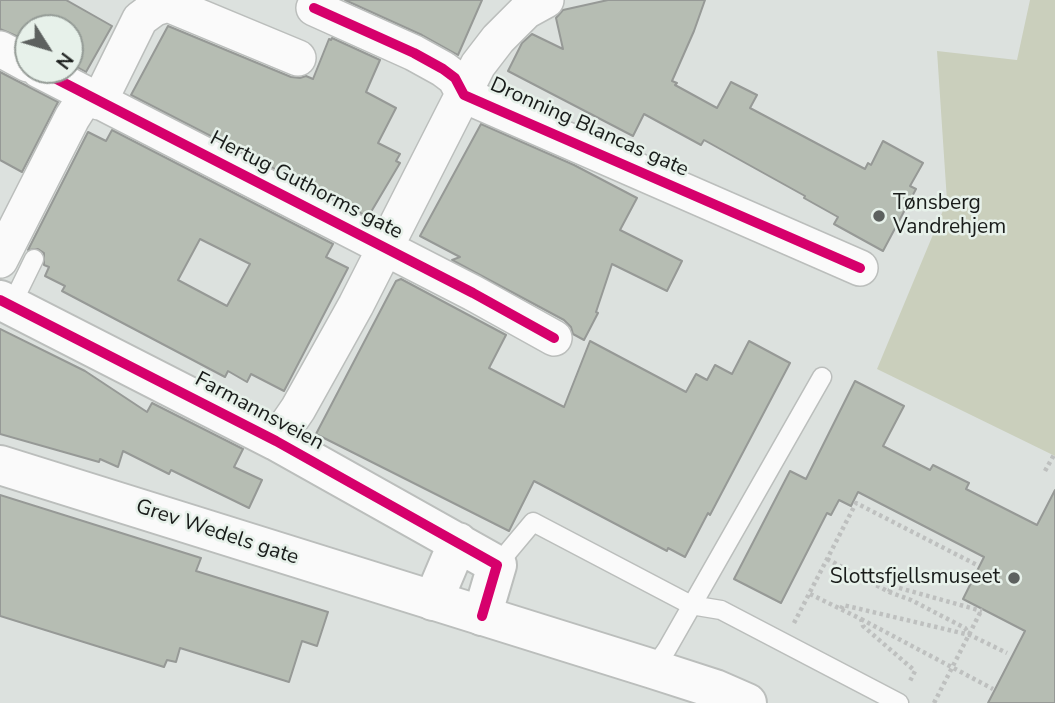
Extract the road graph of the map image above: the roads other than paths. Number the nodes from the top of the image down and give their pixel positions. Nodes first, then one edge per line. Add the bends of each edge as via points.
1 (546, 0) edge
2 (314, 8) dead end
3 (298, 58) dead end
4 (65, 84) edge
5 (464, 95) junction
6 (92, 99) junction
7 (384, 248) junction
8 (0, 260) edge
9 (34, 260) dead end
10 (860, 268) dead end
11 (6, 303) edge
12 (554, 338) dead end
13 (822, 377) dead end
14 (276, 441) junction
15 (0, 465) edge
16 (458, 542) junction
17 (497, 565) junction
18 (433, 601) junction
19 (691, 605) junction
20 (482, 616) junction
21 (653, 669) junction
22 (747, 703) edge
23 (899, 703) edge

1 - 5 street via 526,11 499,39 478,65
2 - 5 street, Dronning Blancas gate via 443,69 455,78
3 - 6 street via 169,4 140,19
4 - 6 street, Hertug Guthorms gate
5 - 7 street
5 - 10 street, Dronning Blancas gate
6 - 7 street, Hertug Guthorms gate
6 - 8 street via 72,118
7 - 12 street, Hertug Guthorms gate
7 - 14 street via 298,409
9 - 11 lane
11 - 14 main road, Farmannsveien
13 - 19 lane
14 - 16 main road, Farmannsveien
15 - 18 main road, Grev Wedels gate
16 - 17 main road, Farmannsveien
16 - 18 main road
17 - 19 lane via 533,522
17 - 20 main road
18 - 20 main road
19 - 21 lane
19 - 23 lane via 721,610
20 - 21 main road
21 - 22 main road

